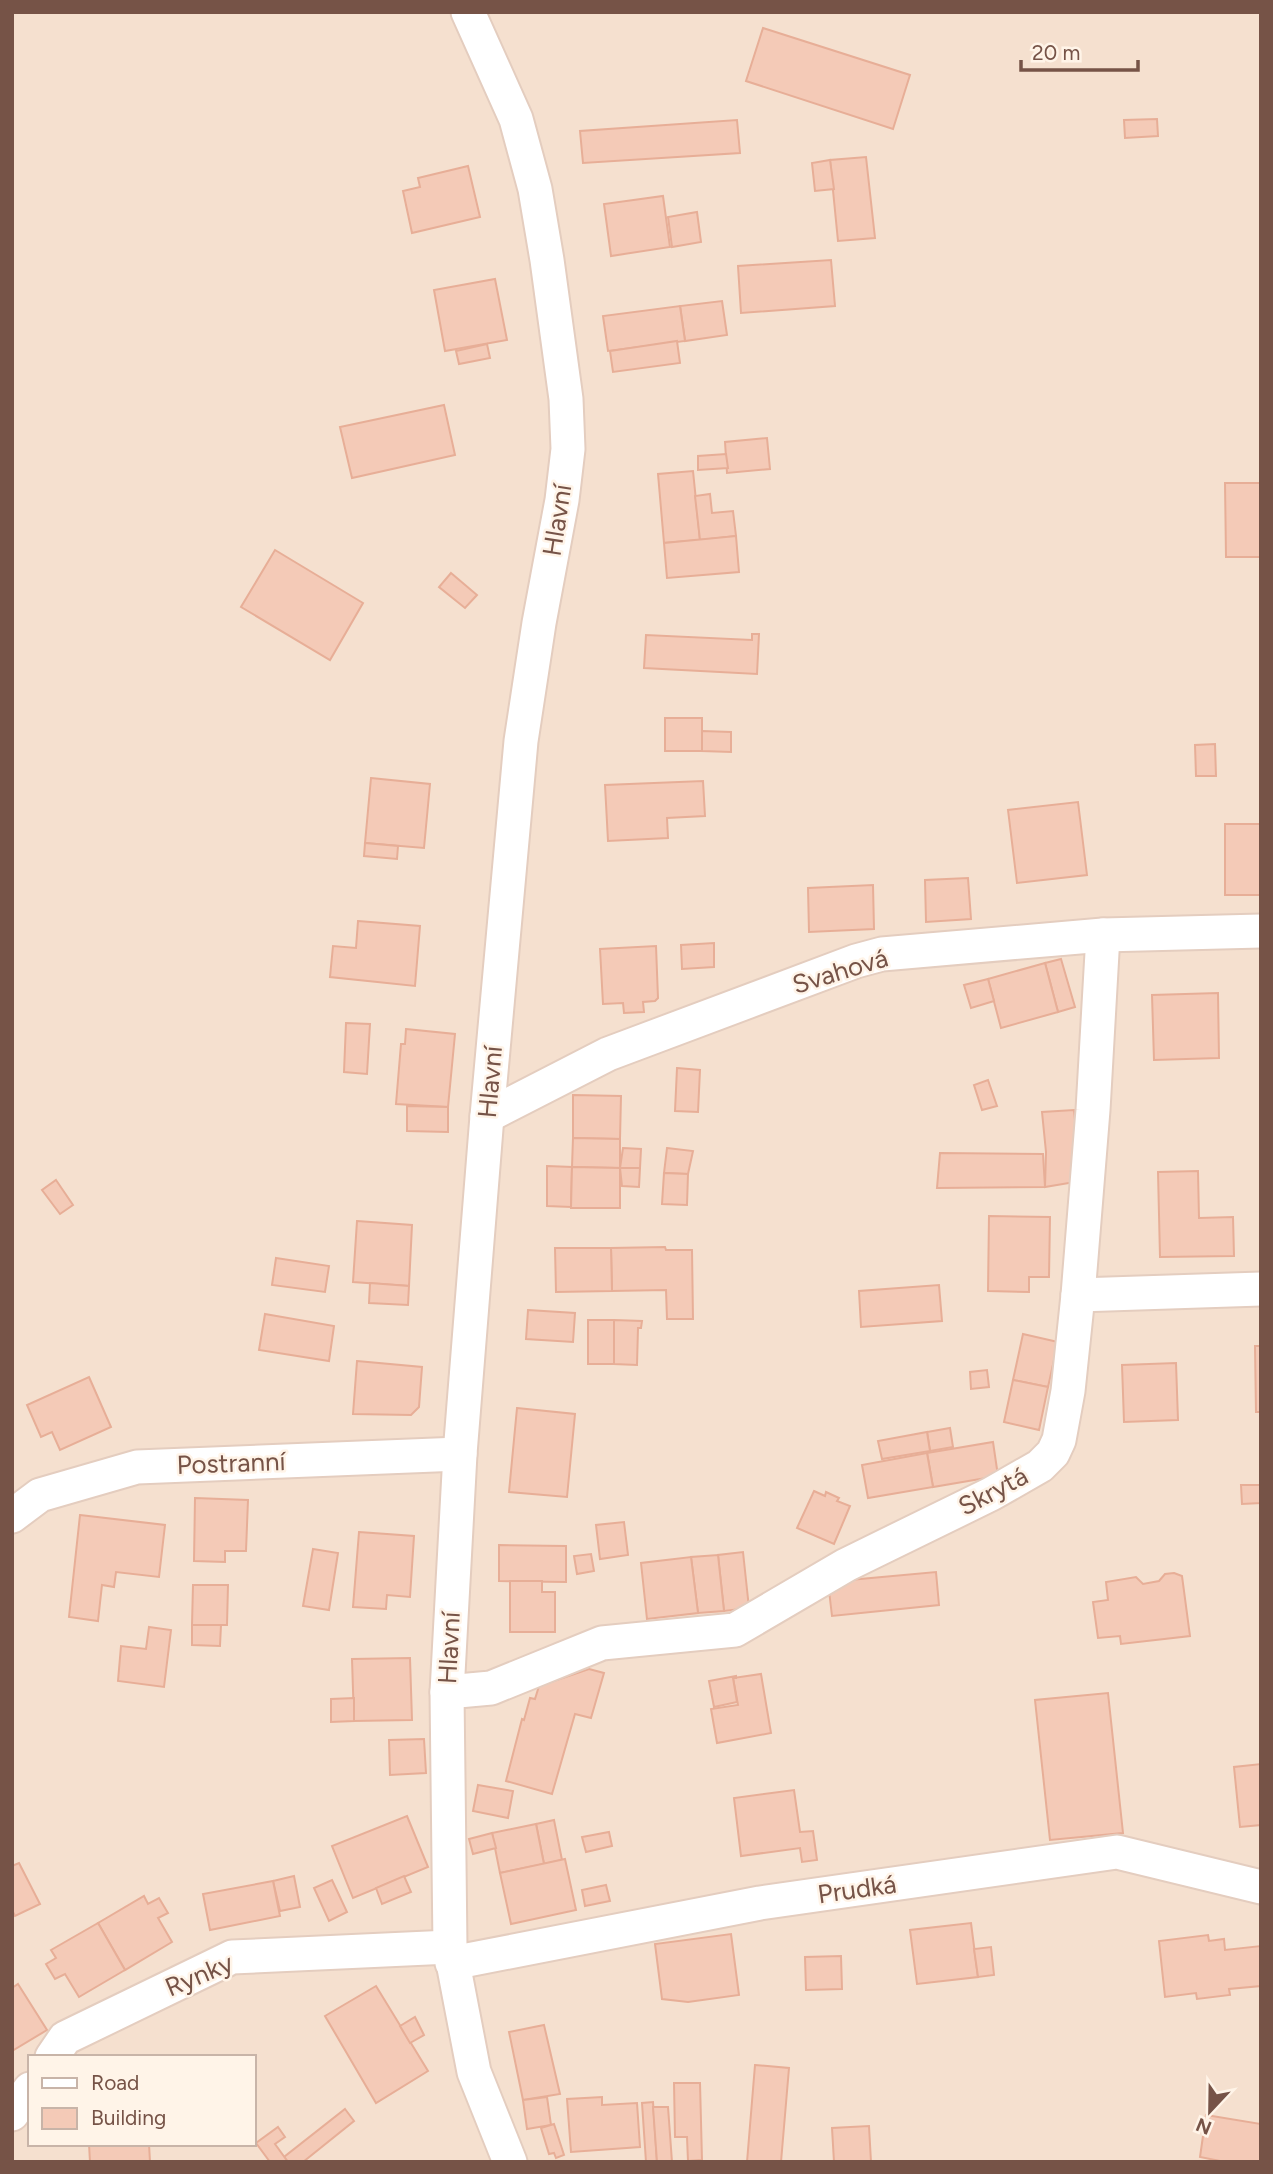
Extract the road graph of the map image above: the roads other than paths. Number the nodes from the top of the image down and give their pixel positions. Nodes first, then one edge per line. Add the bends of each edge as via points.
1 (468, 12) edge
2 (1261, 931) edge
3 (1103, 935) junction
4 (487, 1116) junction
5 (1261, 1289) edge
6 (1078, 1295) junction
7 (460, 1454) junction
8 (12, 1516) edge
9 (447, 1692) junction
10 (1261, 1887) edge
11 (451, 1955) junction
12 (53, 2055) edge
13 (28, 2092) edge
14 (12, 2114) edge
15 (510, 2162) edge

1 - 4 street, Hlavní via 516,119 536,189 566,399 568,449 521,741
2 - 3 street, Svahová
3 - 4 street, Svahová via 882,954 856,961 608,1054
3 - 6 street, Skrytá
4 - 7 street, Hlavní
5 - 6 street
6 - 9 street, Skrytá via 1059,1440 1040,1466 846,1565 735,1630 602,1643 491,1688
7 - 8 street, Postranní via 137,1467 40,1496
7 - 9 street, Hlavní
9 - 11 street, Hlavní
10 - 11 street, Prudká via 1117,1852 760,1903
11 - 12 street, Rynky via 232,1957 65,2038
11 - 15 street, Hlavní via 474,2072
13 - 14 street

